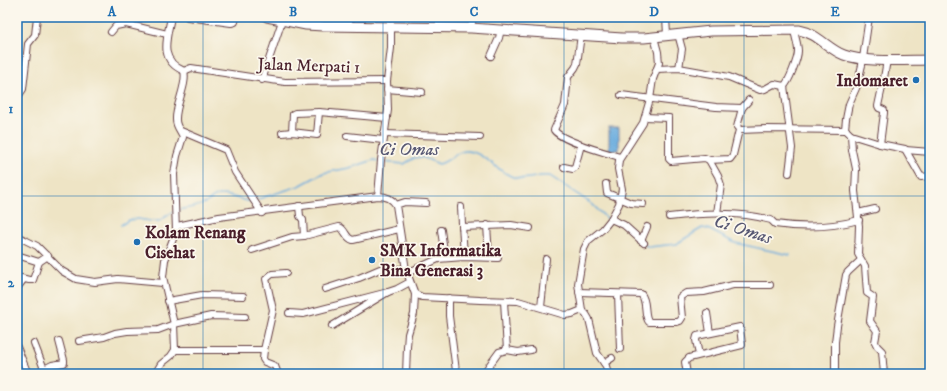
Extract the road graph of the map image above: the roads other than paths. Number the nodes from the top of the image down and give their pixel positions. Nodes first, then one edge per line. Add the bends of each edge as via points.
1 (37, 17) edge
2 (171, 17) edge
3 (188, 17) edge
4 (236, 17) edge
5 (267, 17) edge
6 (473, 17) edge
7 (666, 17) edge
8 (869, 17) edge
9 (298, 20) edge
10 (282, 21) junction
11 (391, 27) junction
12 (471, 28) junction
13 (501, 29) junction
14 (794, 30) junction
15 (111, 32) dead end
16 (168, 34) junction
17 (678, 34) junction
18 (581, 35) junction
19 (667, 35) junction
20 (654, 37) junction
21 (491, 56) dead end
22 (863, 59) junction
23 (887, 60) junction
24 (930, 60) edge
25 (679, 68) junction
26 (657, 69) junction
27 (184, 71) junction
28 (262, 80) junction
29 (387, 81) junction
30 (784, 86) junction
31 (387, 89) junction
32 (422, 92) dead end
33 (621, 95) dead end
34 (17, 98) edge
35 (650, 99) junction
36 (749, 100) dead end
37 (742, 108) junction
38 (319, 112) junction
39 (645, 117) junction
40 (387, 118) junction
41 (739, 130) junction
42 (789, 130) junction
43 (846, 130) junction
44 (292, 132) junction
45 (282, 133) dead end
46 (182, 134) junction
47 (851, 135) junction
48 (347, 136) dead end
49 (384, 137) junction
50 (480, 137) dead end
51 (880, 144) junction
52 (581, 145) junction
53 (906, 150) junction
54 (930, 152) edge
55 (620, 157) junction
56 (709, 160) junction
57 (564, 167) dead end
58 (789, 173) dead end
59 (930, 176) edge
60 (606, 184) dead end
61 (378, 196) junction
62 (620, 199) junction
63 (426, 203) dead end
64 (642, 204) dead end
65 (396, 205) junction
66 (299, 206) junction
67 (461, 207) dead end
68 (875, 209) dead end
69 (262, 213) junction
70 (717, 213) junction
71 (858, 213) junction
72 (669, 216) dead end
73 (859, 220) junction
74 (610, 221) junction
75 (177, 222) junction
76 (487, 226) junction
77 (462, 227) junction
78 (647, 227) dead end
79 (530, 228) dead end
80 (399, 229) junction
81 (441, 230) dead end
82 (17, 236) edge
83 (304, 236) junction
84 (252, 250) dead end
85 (17, 255) edge
86 (48, 256) junction
87 (464, 257) junction
88 (489, 257) junction
89 (445, 258) junction
90 (498, 258) dead end
91 (546, 259) dead end
92 (861, 260) junction
93 (39, 262) junction
94 (407, 271) junction
95 (286, 273) dead end
96 (17, 277) edge
97 (24, 279) junction
98 (410, 282) junction
99 (163, 283) junction
100 (770, 285) dead end
101 (17, 288) edge
102 (325, 288) dead end
103 (388, 292) junction
104 (579, 292) junction
105 (415, 294) junction
106 (618, 294) junction
107 (243, 296) dead end
108 (450, 298) junction
109 (168, 301) junction
110 (504, 301) junction
111 (541, 307) junction
112 (582, 310) junction
113 (289, 313) dead end
114 (707, 313) dead end
115 (245, 317) dead end
116 (174, 324) junction
117 (332, 326) dead end
118 (710, 333) junction
119 (59, 341) dead end
120 (79, 341) dead end
121 (34, 343) dead end
122 (17, 347) edge
123 (620, 349) dead end
124 (175, 350) junction
125 (264, 350) junction
126 (507, 350) junction
127 (531, 350) dead end
128 (699, 355) junction
129 (612, 358) dead end
130 (604, 363) junction
131 (44, 369) junction
132 (28, 374) edge
133 (38, 374) edge
134 (155, 374) edge
135 (278, 374) edge
136 (406, 374) edge
137 (475, 374) edge
138 (483, 374) edge
139 (608, 374) edge
140 (687, 374) edge
141 (835, 374) edge
142 (884, 374) edge

1 - 34 street via 35,35 28,44 23,88
2 - 16 street
3 - 4 street via 233,23
5 - 10 main road
6 - 12 street
7 - 19 street
8 - 22 street
9 - 10 main road
9 - 11 main road via 323,26
10 - 28 street
11 - 12 main road
11 - 29 street
12 - 13 main road
13 - 18 main road
13 - 21 street
14 - 17 main road
14 - 22 main road via 810,33 844,55
14 - 30 street via 798,53 788,82
15 - 16 street via 116,26 126,24
16 - 27 street via 168,58
17 - 19 main road
17 - 25 street via 682,49
18 - 20 main road
18 - 52 street via 577,64 568,77 565,105 554,130
19 - 20 main road
20 - 26 street via 659,56
22 - 23 main road
22 - 43 street via 857,86 849,104
23 - 24 main road
23 - 51 street via 878,106 884,110
25 - 26 street
25 - 30 street via 729,77 760,90 774,84
26 - 35 street
27 - 28 street, Jalan Merpati 1 via 191,68
27 - 46 street via 185,78 176,118
28 - 29 street, Jalan Merpati 1
29 - 31 street
30 - 42 street
31 - 32 street
31 - 40 street
33 - 35 street
35 - 37 street
35 - 39 street
36 - 37 street
37 - 41 street via 737,127
38 - 40 street
38 - 44 street via 294,113
38 - 44 street via 317,135
39 - 55 street via 640,129
39 - 56 street via 669,118 670,160
40 - 49 street
41 - 42 street
41 - 56 street via 731,157 727,160
42 - 43 street
42 - 58 street via 792,153
43 - 47 street
44 - 45 street
46 - 69 street via 224,148 235,172
46 - 75 street via 174,174
47 - 51 street
47 - 71 street
48 - 49 street
49 - 50 street
49 - 61 street
51 - 53 street
52 - 55 street
52 - 57 street via 575,167
53 - 54 street
53 - 59 street via 920,176
55 - 62 street
56 - 70 street via 721,185
60 - 62 street via 607,194
61 - 65 street via 390,198
61 - 66 street
62 - 64 street
62 - 74 street
63 - 65 street via 405,202
65 - 80 street
66 - 69 street
66 - 83 street
67 - 77 street
68 - 71 street
69 - 75 street
70 - 72 street
70 - 73 street via 757,216 772,220 775,224 785,225 839,224
71 - 73 street
73 - 92 street via 858,254
74 - 78 street via 627,227 642,242
74 - 104 street via 586,245 578,282
75 - 99 street via 175,235 165,260
76 - 77 street
76 - 79 street via 511,225
76 - 88 street
77 - 87 street
80 - 83 street via 353,240 339,227
80 - 94 street
81 - 89 street
82 - 86 street via 37,246
83 - 84 street via 292,237
85 - 93 street
86 - 93 street
86 - 99 street via 67,275 80,280 95,282 118,279
87 - 88 street
87 - 89 street
88 - 90 street
89 - 94 street
91 - 111 street
92 - 141 street via 846,275 835,342
92 - 142 street via 865,266 867,293 873,299 870,321 877,331 876,344 882,351
93 - 97 street via 35,278
94 - 98 street
94 - 102 street via 380,269
95 - 125 street via 272,274 266,279 272,310
96 - 97 street
97 - 101 street
98 - 103 street
98 - 105 street
99 - 109 street
100 - 106 street via 740,284 686,293 680,297 682,318 677,322 649,322 641,294
103 - 113 street via 311,312
103 - 117 street
104 - 106 street
104 - 112 street
105 - 108 street via 422,297
105 - 136 street via 414,314 408,334
106 - 123 street
107 - 109 street via 202,295
108 - 110 street
108 - 137 street via 449,316 456,371
109 - 116 street
110 - 111 street via 524,302
110 - 126 street
111 - 112 street via 565,315
112 - 130 street via 589,319 597,353
114 - 118 street
115 - 116 street via 211,316
116 - 120 street via 158,330 127,331
116 - 124 street
118 - 128 street via 696,337
118 - 128 street via 739,327 743,345
119 - 131 street via 64,363
121 - 131 street
122 - 132 street
124 - 125 street
124 - 134 street
125 - 135 street via 264,361 275,366
126 - 127 street
126 - 138 street via 499,352
128 - 140 street via 685,362
129 - 130 street
130 - 139 street
131 - 133 street

